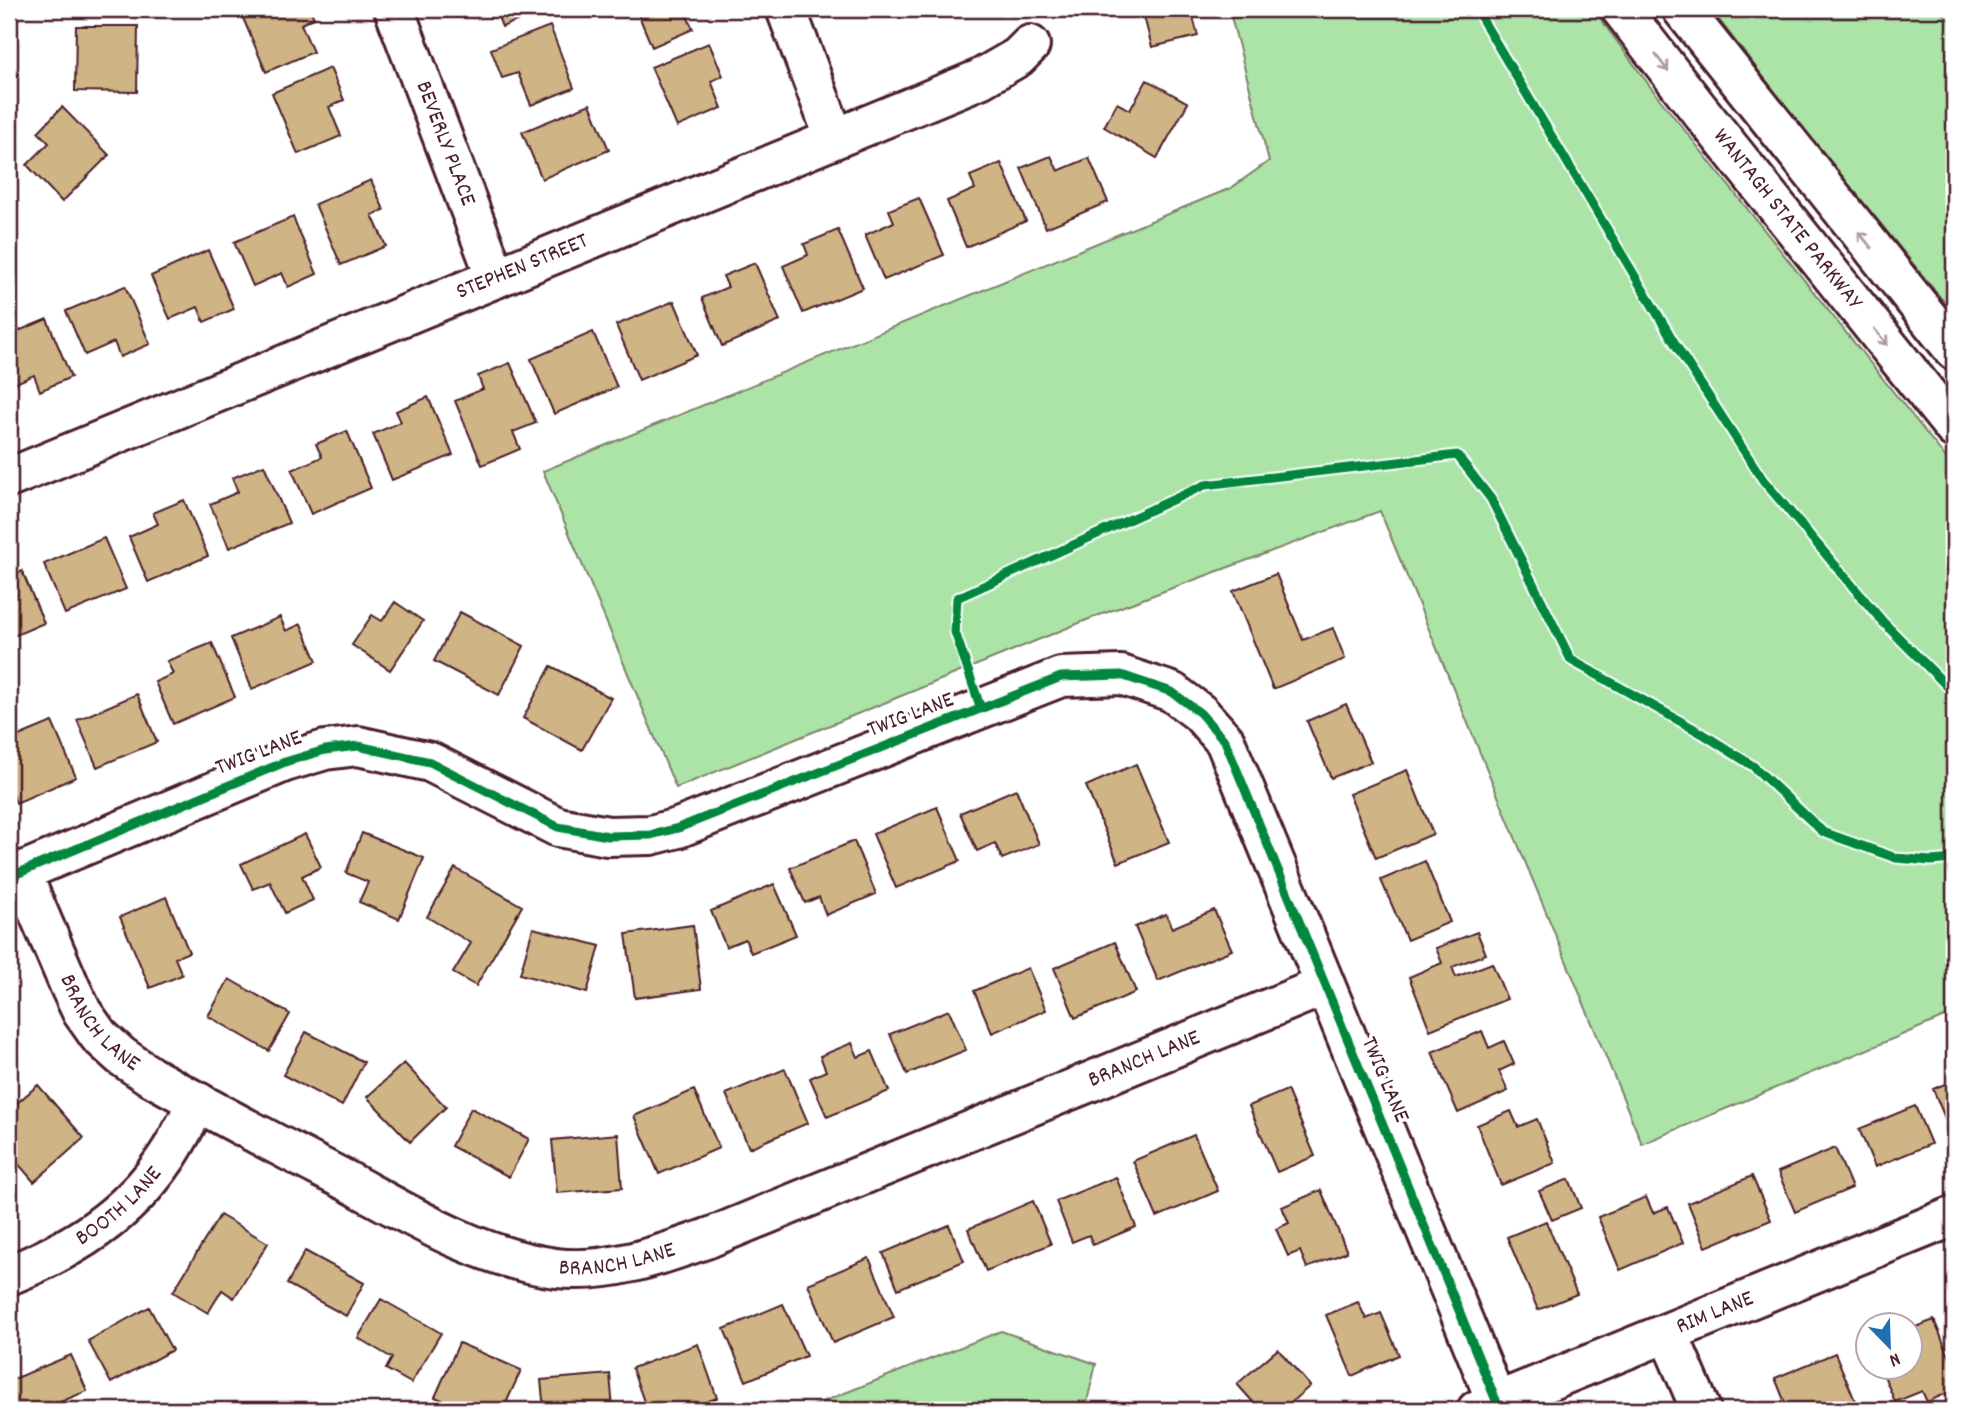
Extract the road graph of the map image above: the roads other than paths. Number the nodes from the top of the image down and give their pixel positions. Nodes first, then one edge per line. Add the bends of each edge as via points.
1 (394, 9) edge
2 (786, 9) edge
3 (1621, 9) edge
4 (1682, 9) edge
5 (1030, 45) dead end
6 (834, 138) junction
7 (496, 278) junction
8 (1954, 350) edge
9 (1954, 428) edge
10 (9, 478) edge
11 (15, 874) edge
12 (1324, 986) junction
13 (198, 1102) junction
14 (1954, 1216) edge
15 (9, 1275) edge
16 (1668, 1333) junction
17 (1487, 1406) edge
18 (1701, 1410) edge

1 - 7 main road, BEVERLY PLACE
2 - 6 main road
3 -> 9 main road, WANTAGH STATE PARKWAY
8 -> 4 main road
5 - 6 main road, STEPHEN STREET via 1011,62 979,79
6 - 7 main road, STEPHEN STREET
7 - 10 main road, STEPHEN STREET
11 - 12 main road, TWIG LANE via 285,762 358,746 430,762 558,827 608,836 650,835 678,828 1061,677 1121,675 1172,691 1225,741
11 - 13 main road, BRANCH LANE via 99,1036 150,1076
12 - 13 main road, BRANCH LANE via 710,1237 650,1260 608,1267 557,1268 494,1254 421,1221
12 - 17 main road, TWIG LANE
13 - 15 main road, BOOTH LANE via 166,1158 121,1210 73,1246
14 - 16 main road, RIM LANE
16 - 17 main road, RIM LANE
16 - 18 main road

